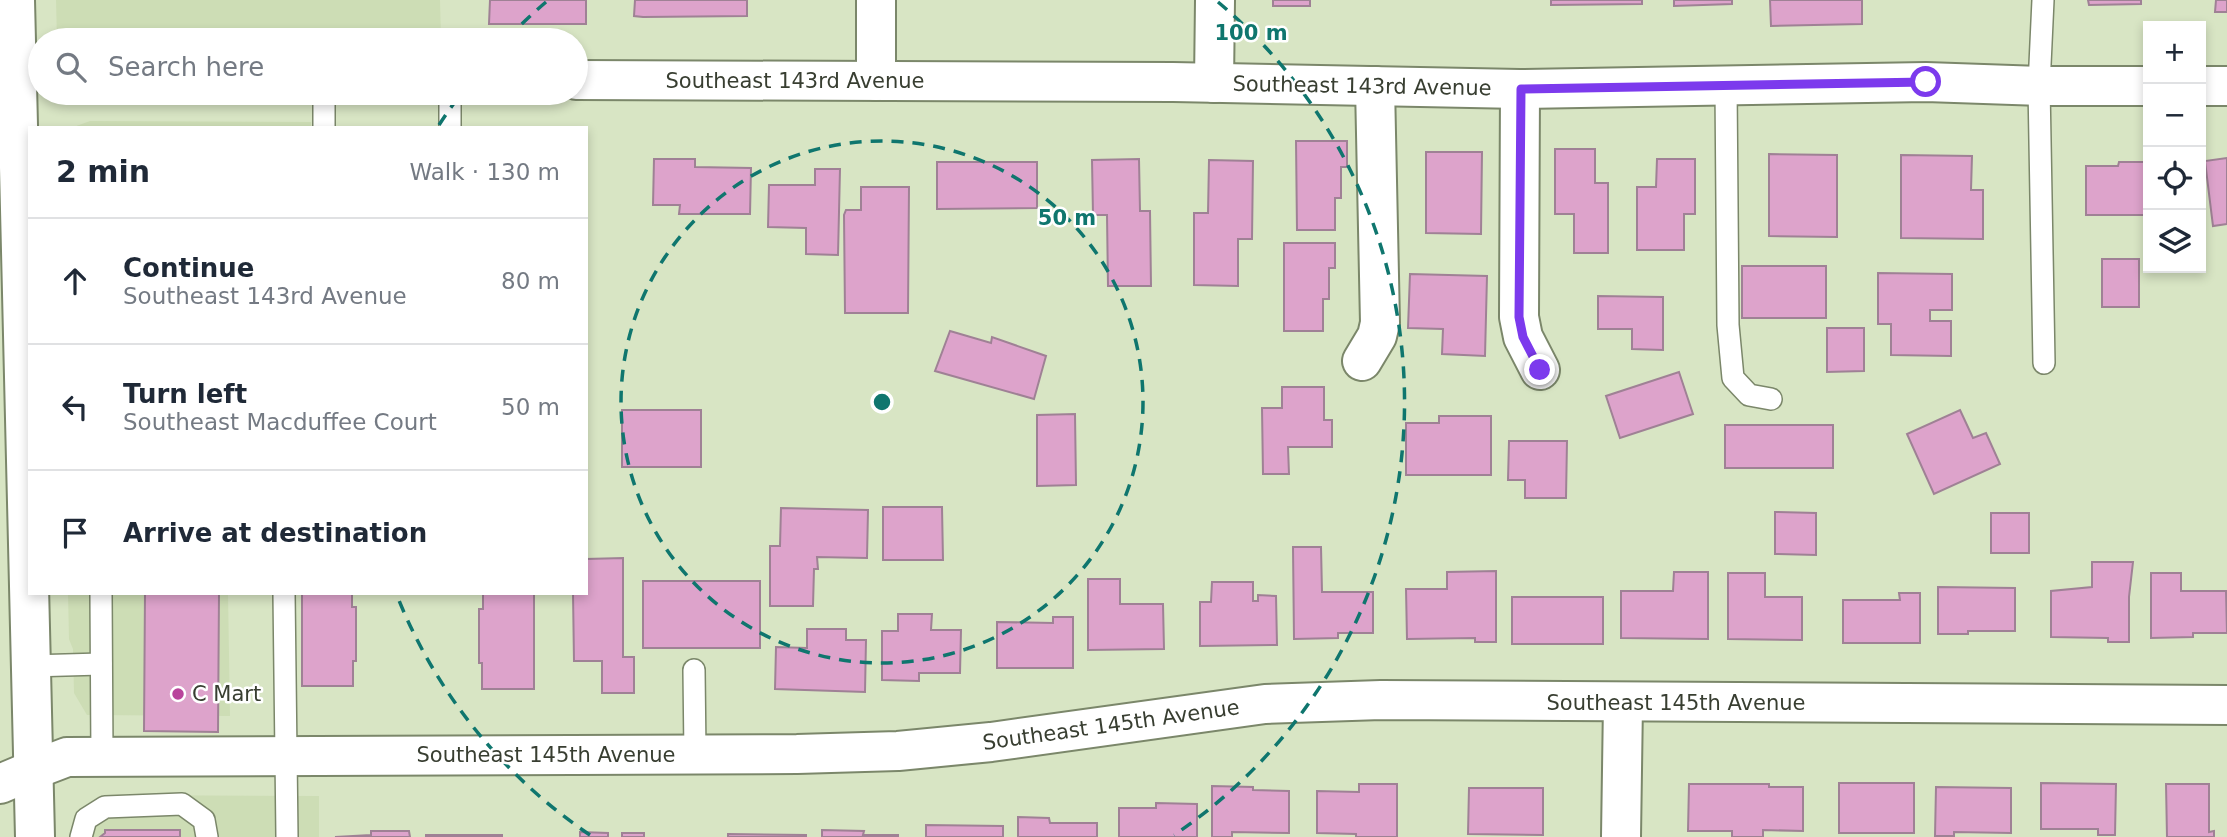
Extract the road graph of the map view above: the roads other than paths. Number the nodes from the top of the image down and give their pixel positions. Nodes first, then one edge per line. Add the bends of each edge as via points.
1 (15, 0) edge
2 (876, 0) edge
3 (1214, 0) edge
4 (2043, 0) edge
5 (19, 80) edge
6 (588, 80) edge
7 (876, 81) junction
8 (1214, 83) junction
9 (1376, 86) junction
10 (1726, 86) junction
11 (2039, 86) junction
12 (2143, 86) edge
13 (2206, 86) edge
14 (2227, 86) edge
15 (1521, 89) junction
16 (324, 105) edge
17 (450, 105) edge
18 (324, 126) edge
19 (450, 126) edge
20 (26, 331) edge
21 (1362, 361) dead end
22 (2044, 363) dead end
23 (1540, 370) dead end
24 (1771, 399) dead end
25 (27, 400) edge
26 (28, 533) edge
27 (29, 595) edge
28 (101, 595) edge
29 (284, 595) edge
30 (101, 664) junction
31 (30, 666) junction
32 (694, 670) dead end
33 (1623, 703) junction
34 (2227, 705) edge
35 (695, 754) junction
36 (285, 755) junction
37 (102, 757) junction
38 (16, 777) edge
39 (35, 837) edge
40 (81, 837) edge
41 (207, 837) edge
42 (287, 837) edge
43 (1621, 837) edge

1 - 5 street
2 - 7 street
3 - 8 street
4 - 11 lane
5 - 20 street
6 - 7 street, Southeast 143rd Avenue
7 - 8 street, Southeast 143rd Avenue
8 - 9 street, Southeast 143rd Avenue
9 - 15 street, Southeast 143rd Avenue
9 - 21 street via 1380,323
10 - 11 street, Southeast 143rd Avenue via 1926,82
10 - 15 street, Southeast 143rd Avenue
10 - 24 lane via 1728,326 1733,379 1749,395
11 - 12 street, Southeast 143rd Avenue
11 - 22 lane
13 - 14 street
15 - 23 street via 1519,317 1523,337
16 - 18 lane
17 - 19 lane
20 - 25 street
25 - 26 street
27 - 31 street
28 - 30 lane
29 - 36 lane
30 - 31 lane
30 - 37 lane
31 - 38 street
32 - 35 lane
33 - 34 street, Southeast 145th Avenue
33 - 35 street, Southeast 145th Avenue via 1381,700 1265,704 898,751
33 - 43 street
35 - 36 street, Southeast 145th Avenue
36 - 37 street, Southeast 145th Avenue
36 - 42 lane
37 - 38 street, Southeast 145th Avenue via 67,757
38 - 39 street
40 - 41 lane via 86,819 105,807 183,804 204,820

